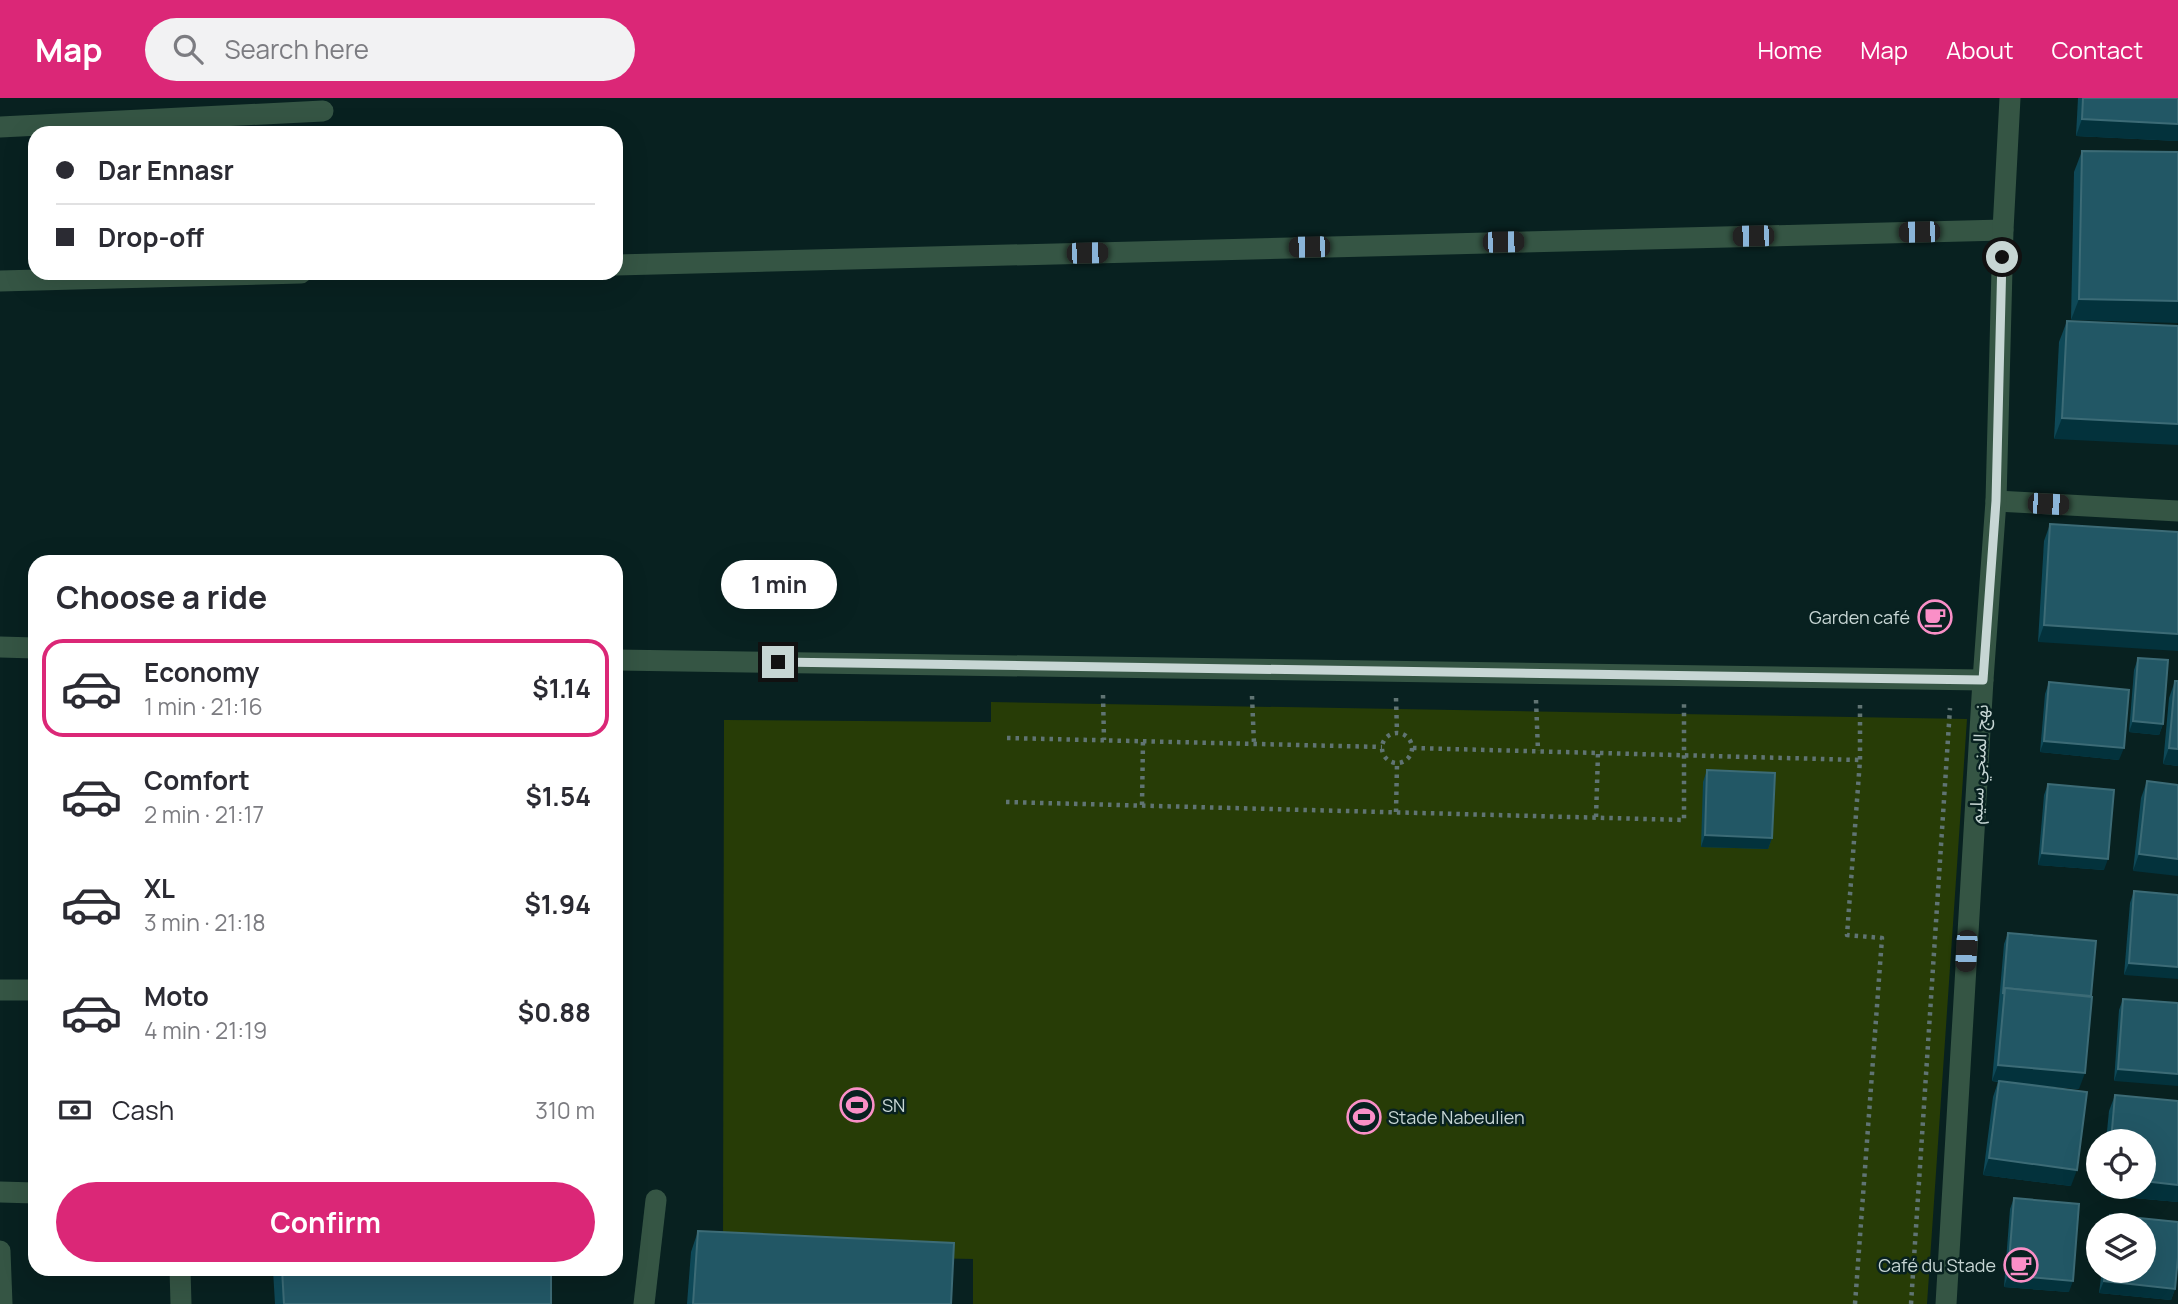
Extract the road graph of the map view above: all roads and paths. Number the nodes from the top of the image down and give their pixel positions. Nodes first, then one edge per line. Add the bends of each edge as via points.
1 (2010, 98) edge
2 (323, 111) dead end
3 (0, 127) edge
4 (2003, 230) junction
5 (623, 265) edge
6 (38, 280) edge
7 (0, 281) edge
8 (1996, 501) junction
9 (2178, 511) edge
10 (0, 647) edge
11 (28, 648) edge
12 (623, 660) edge
13 (1102, 667) junction
14 (1251, 669) junction
15 (1536, 674) junction
16 (1683, 676) junction
17 (1861, 679) junction
18 (1951, 680) junction
19 (1983, 680) junction
20 (1007, 737) dead end
21 (1104, 740) junction
22 (1143, 741) junction
23 (1254, 744) junction
24 (1382, 747) junction
25 (1413, 748) junction
26 (1538, 751) junction
27 (1598, 753) junction
28 (1685, 755) junction
29 (1860, 760) junction
30 (1397, 763) junction
31 (1006, 802) dead end
32 (1142, 805) junction
33 (1396, 812) junction
34 (1596, 817) junction
35 (0, 990) edge
36 (28, 990) edge
37 (0, 1192) edge
38 (28, 1193) edge
39 (656, 1200) dead end
40 (0, 1251) edge
41 (180, 1276) edge
42 (2, 1304) edge
43 (181, 1304) edge
44 (644, 1304) edge
45 (1855, 1304) edge
46 (1911, 1304) edge
47 (1946, 1304) edge

1 - 4 street, نهج المنجي سليم
2 - 3 street
4 - 5 street
4 - 8 street, نهج المنجي سليم
6 - 7 street
8 - 9 street
8 - 19 street, نهج المنجي سليم
10 - 11 street
12 - 13 street
13 - 14 street
13 - 21 path
14 - 15 street
14 - 23 path
15 - 16 street
15 - 26 path
16 - 17 street
16 - 28 path
17 - 18 street
17 - 29 path
18 - 19 street
18 - 46 path
19 - 47 street, نهج المنجي سليم
20 - 21 path
21 - 22 path
22 - 23 path
22 - 32 path
23 - 24 path
24 - 25 path via 1387,736 1397,732 1409,737
24 - 30 path via 1386,758
25 - 26 path
25 - 30 path via 1408,759
26 - 27 path
27 - 28 path
27 - 34 path
28 - 29 path
28 - 34 path via 1684,820
29 - 45 path via 1847,935 1882,938
30 - 33 path
31 - 32 path
32 - 33 path
33 - 34 path
35 - 36 street
37 - 38 street
39 - 44 street
40 - 42 street
41 - 43 street

